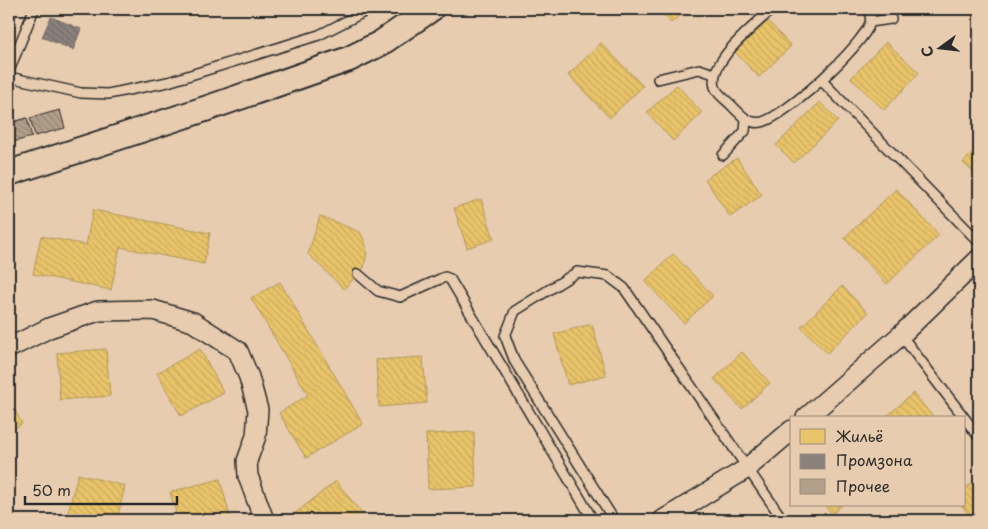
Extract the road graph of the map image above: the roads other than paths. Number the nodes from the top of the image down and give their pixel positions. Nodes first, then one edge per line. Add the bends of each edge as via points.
1 (34, 9) edge
2 (370, 9) edge
3 (431, 9) edge
4 (772, 9) edge
5 (868, 9) edge
6 (891, 19) dead end
7 (870, 22) junction
8 (9, 71) edge
9 (714, 74) junction
10 (9, 77) edge
11 (658, 79) dead end
12 (822, 81) junction
13 (746, 120) junction
14 (723, 155) dead end
15 (9, 173) edge
16 (979, 242) edge
17 (979, 259) edge
18 (358, 274) dead end
19 (902, 336) junction
20 (9, 348) edge
21 (808, 416) edge
22 (963, 416) edge
23 (966, 420) edge
24 (790, 432) edge
25 (979, 437) edge
26 (746, 469) junction
27 (264, 520) edge
28 (593, 520) edge
29 (614, 520) edge
30 (662, 520) edge
31 (783, 520) edge

1 - 8 lane
2 - 10 lane via 319,35 168,82 108,94 81,93
3 - 15 street via 381,43 349,59
4 - 9 lane via 724,56
5 - 7 lane
6 - 7 lane
7 - 12 lane
9 - 11 lane via 700,69
9 - 13 lane via 716,90
12 - 13 lane via 777,117 760,123
12 - 16 lane
13 - 14 lane via 746,131
17 - 19 street
18 - 28 lane via 378,291 400,297 445,277 450,279
19 - 21 street
19 - 22 lane
20 - 27 street via 49,328 98,311 154,310 193,322 238,352 258,410 256,436 247,461 248,476
23 - 25 lane
24 - 26 street
26 - 29 lane via 624,288 608,276 577,272 516,311 505,336 515,362
26 - 30 street
26 - 31 lane

